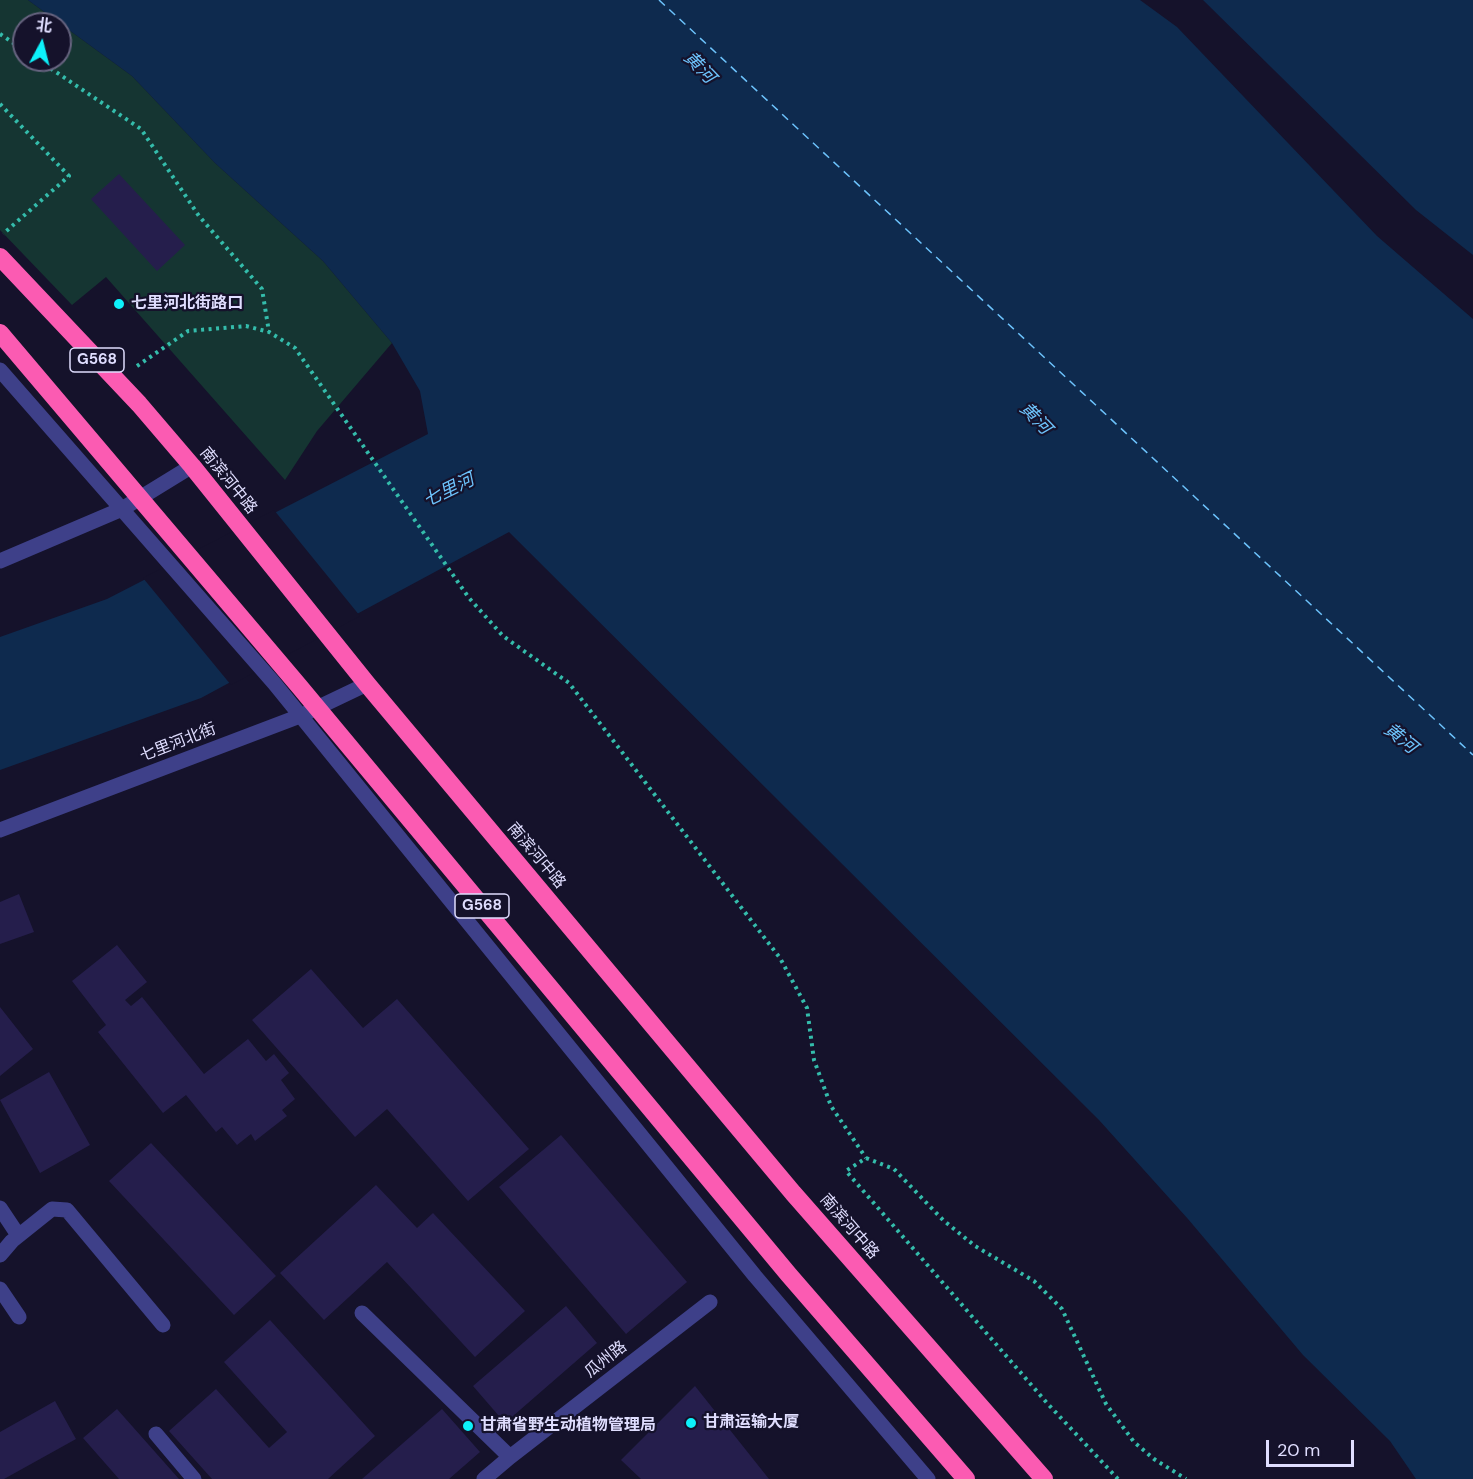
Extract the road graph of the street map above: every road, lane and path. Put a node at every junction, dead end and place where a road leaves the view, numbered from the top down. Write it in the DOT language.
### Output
graph roads {
  1 [pos="56,72"];
  2 [pos="0,104"];
  3 [pos="0,237"];
  4 [pos="0,257"];
  5 [pos="269,332"];
  6 [pos="0,333"];
  7 [pos="0,370"];
  8 [pos="116,380"];
  9 [pos="192,466"];
  10 [pos="122,509"];
  11 [pos="0,561"];
  12 [pos="367,684"];
  13 [pos="300,716"];
  14 [pos="0,830"];
  15 [pos="866,1158"];
  16 [pos="0,1208"];
  17 [pos="18,1235"];
  18 [pos="0,1255"];
  19 [pos="0,1289"];
  20 [pos="710,1302"];
  21 [pos="362,1313"];
  22 [pos="19,1317"];
  23 [pos="163,1325"];
  24 [pos="156,1434"];
  25 [pos="510,1456"];
  26 [pos="194,1479"];
  27 [pos="484,1479"];
  28 [pos="928,1479"];
  29 [pos="966,1479"];
  30 [pos="1044,1479"];
  31 [pos="1118,1479"];
  32 [pos="1186,1479"];
  1 -- 5 [label="path"];
  2 -- 3 [label="path"];
  4 -- 8 [label="highway, 南滨河中路 / G568"];
  5 -- 8 [label="path"];
  5 -- 15 [label="path"];
  6 -- 29 [label="highway, G568, bridge"];
  7 -- 10 [label="street"];
  8 -- 9 [label="highway, 南滨河中路 / G568"];
  9 -- 10 [label="street"];
  9 -- 12 [label="highway, 南滨河中路 / G568"];
  10 -- 11 [label="street"];
  10 -- 13 [label="street"];
  12 -- 13 [label="street, 七里河北街"];
  12 -- 30 [label="highway, 南滨河中路 / G568"];
  13 -- 14 [label="street, 七里河北街"];
  13 -- 28 [label="street"];
  15 -- 31 [label="path"];
  15 -- 32 [label="path"];
  16 -- 17 [label="street"];
  17 -- 18 [label="street"];
  17 -- 23 [label="street"];
  19 -- 22 [label="street"];
  20 -- 25 [label="street, 瓜州路"];
  21 -- 25 [label="street"];
  24 -- 26 [label="street"];
  25 -- 27 [label="street, 瓜州路"];
}
